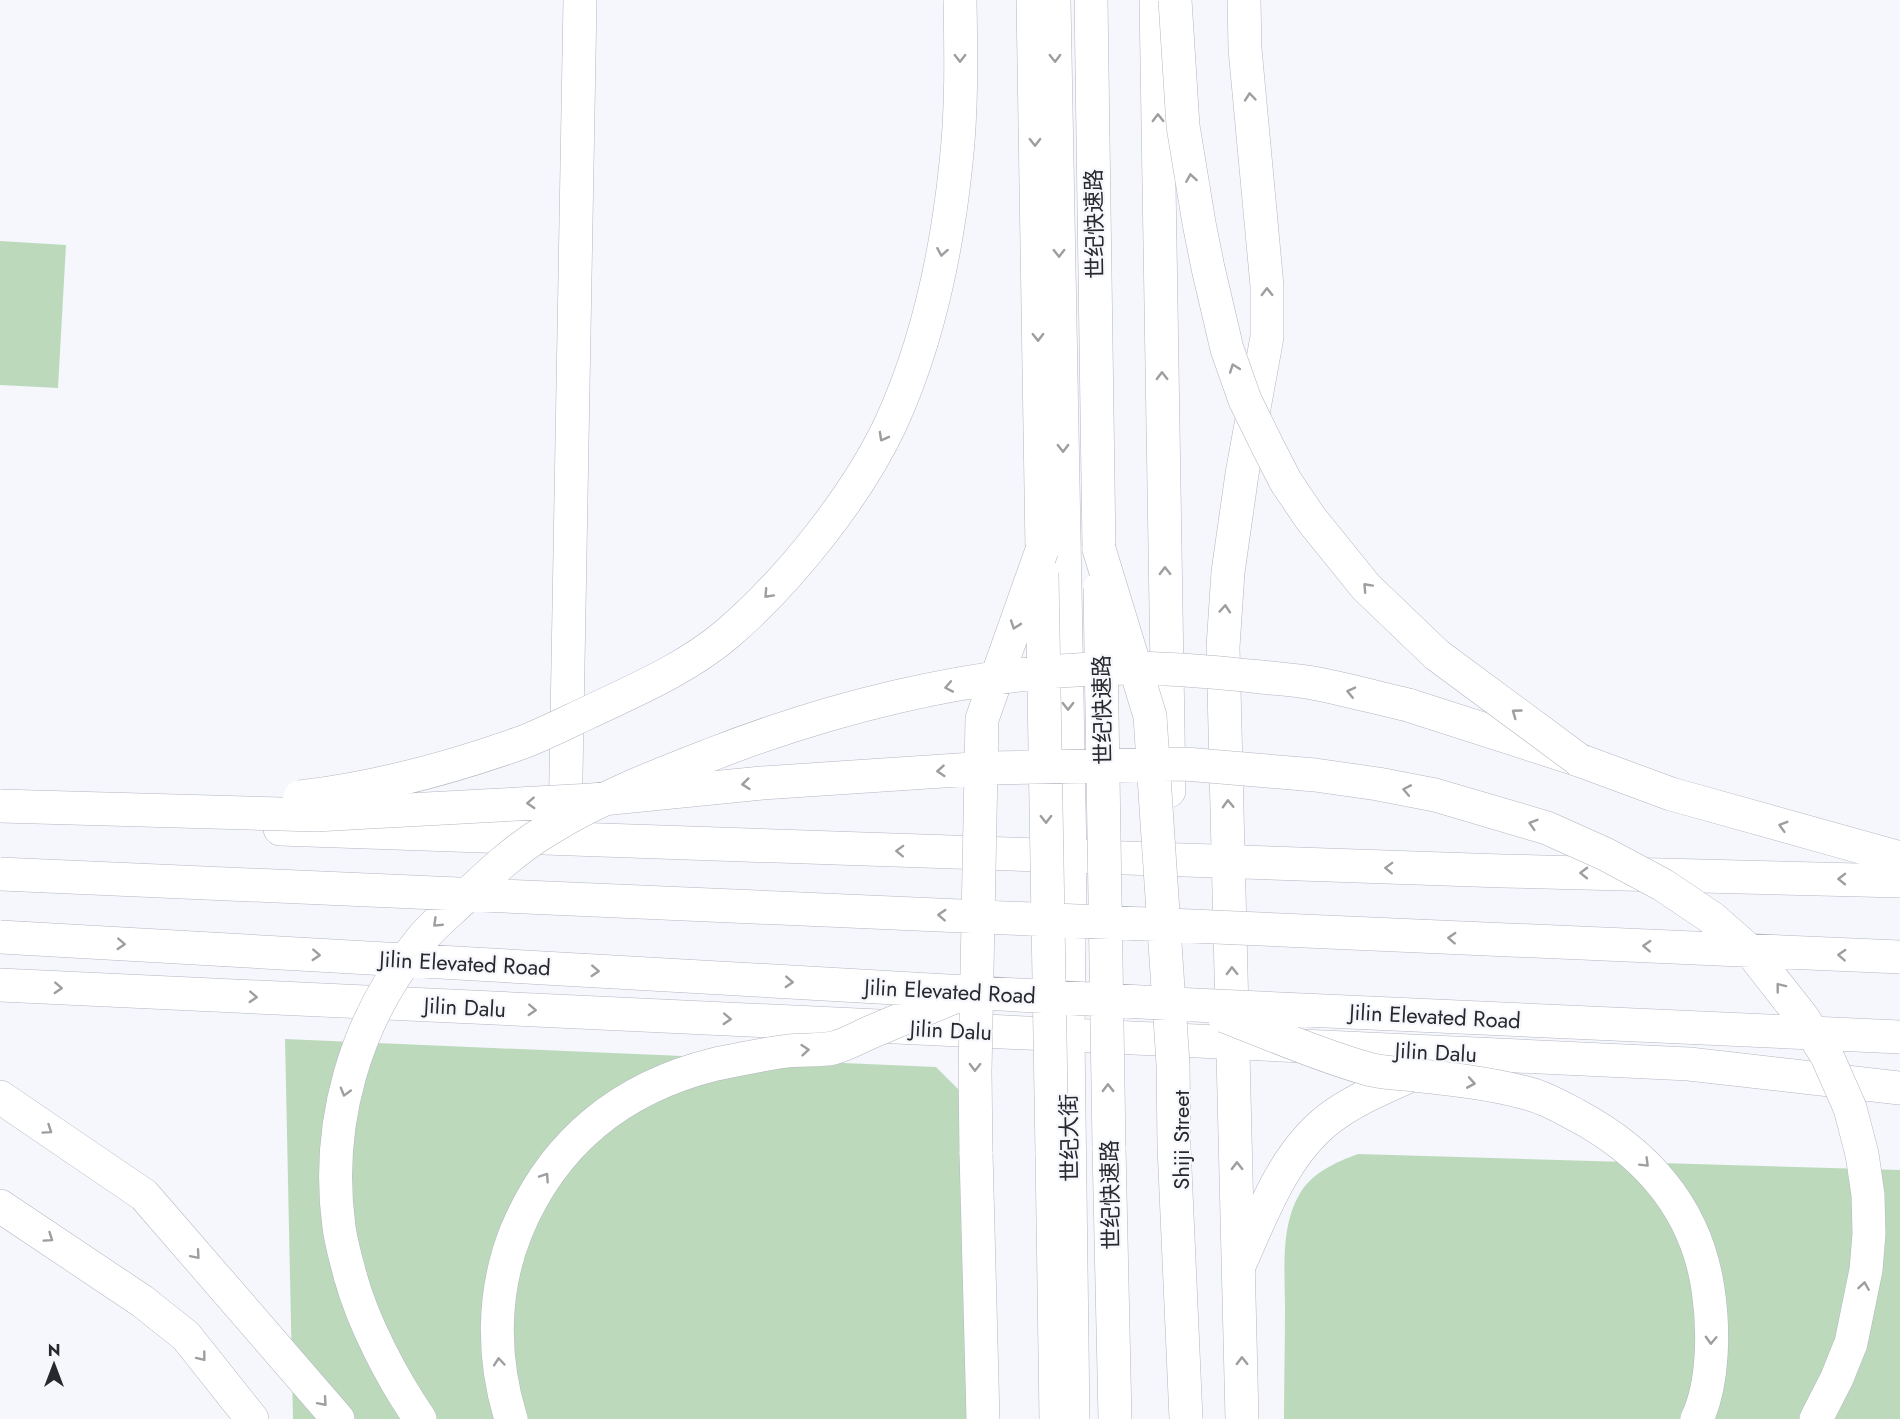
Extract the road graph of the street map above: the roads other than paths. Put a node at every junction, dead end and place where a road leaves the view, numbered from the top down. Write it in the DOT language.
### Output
graph roads {
  1 [pos="580,0"];
  2 [pos="960,0"];
  3 [pos="1033,0"];
  4 [pos="1054,0"];
  5 [pos="1092,0"];
  6 [pos="1156,0"];
  7 [pos="1175,0"];
  8 [pos="1244,0"];
  9 [pos="1100,549"];
  10 [pos="1042,550"];
  11 [pos="1580,760"];
  12 [pos="0,806"];
  13 [pos="191,810"];
  14 [pos="0,818"];
  15 [pos="564,840"];
  16 [pos="1070,857"];
  17 [pos="1900,858"];
  18 [pos="1170,861"];
  19 [pos="1229,862"];
  20 [pos="0,874"];
  21 [pos="1900,881"];
  22 [pos="0,937"];
  23 [pos="1900,957"];
  24 [pos="0,985"];
  25 [pos="967,992"];
  26 [pos="1194,1005"];
  27 [pos="1068,1035"];
  28 [pos="1900,1037"];
  29 [pos="1181,1040"];
  30 [pos="1234,1043"];
  31 [pos="1458,1053"];
  32 [pos="1900,1088"];
  33 [pos="0,1096"];
  34 [pos="0,1206"];
  35 [pos="1239,1266"];
  36 [pos="252,1419"];
  37 [pos="338,1419"];
  38 [pos="420,1419"];
  39 [pos="511,1419"];
  40 [pos="983,1419"];
  41 [pos="1056,1419"];
  42 [pos="1073,1419"];
  43 [pos="1115,1419"];
  44 [pos="1178,1419"];
  45 [pos="1186,1419"];
  46 [pos="1242,1419"];
  47 [pos="1697,1419"];
  48 [pos="1816,1419"];
  1 -- 15 [label="main road"];
  2 -- 13 [label="main road, one-way, bridge"];
  3 -- 10 [label="main road, one-way"];
  4 -- 16 [label="main road, 世纪大街, one-way"];
  5 -- 9 [label="main road, 世纪快速路"];
  18 -- 6 [label="main road, Shiji Street, one-way"];
  11 -- 7 [label="main road, one-way, bridge"];
  19 -- 8 [label="main road, one-way"];
  43 -- 9 [label="main road, 世纪快速路, one-way, bridge"];
  9 -- 45 [label="main road, bridge"];
  10 -- 40 [label="main road, one-way, bridge"];
  10 -- 41 [label="main road, one-way, bridge"];
  17 -- 11 [label="main road, one-way"];
  11 -- 38 [label="main road, one-way, bridge"];
  12 -- 13 [label="main road, bridge"];
  48 -- 13 [label="main road, one-way, bridge"];
  14 -- 15 [label="main road"];
  16 -- 15 [label="main road, one-way"];
  16 -- 18 [label="main road"];
  16 -- 27 [label="main road, 世纪大街"];
  18 -- 19 [label="main road"];
  18 -- 29 [label="main road, Shiji Street"];
  21 -- 19 [label="main road, one-way"];
  30 -- 19 [label="main road, one-way"];
  23 -- 20 [label="main road, one-way, bridge"];
  22 -- 25 [label="main road, Jilin Elevated Road, one-way, bridge"];
  24 -- 27 [label="main road, Jilin Dalu, one-way"];
  25 -- 26 [label="main road, Jilin Elevated Road, bridge"];
  39 -- 25 [label="main road, one-way, bridge"];
  26 -- 28 [label="main road, Jilin Elevated Road, bridge"];
  26 -- 47 [label="main road, one-way, bridge"];
  27 -- 29 [label="main road, Jilin Dalu"];
  27 -- 42 [label="main road, 世纪大街"];
  29 -- 30 [label="main road, Jilin Dalu"];
  29 -- 44 [label="main road, Shiji Street"];
  30 -- 31 [label="main road, Jilin Dalu"];
  35 -- 30 [label="main road, one-way"];
  31 -- 32 [label="main road, Jilin Dalu"];
  31 -- 35 [label="main road"];
  33 -- 37 [label="main road, one-way"];
  34 -- 36 [label="main road, one-way"];
  46 -- 35 [label="main road, one-way"];
}
